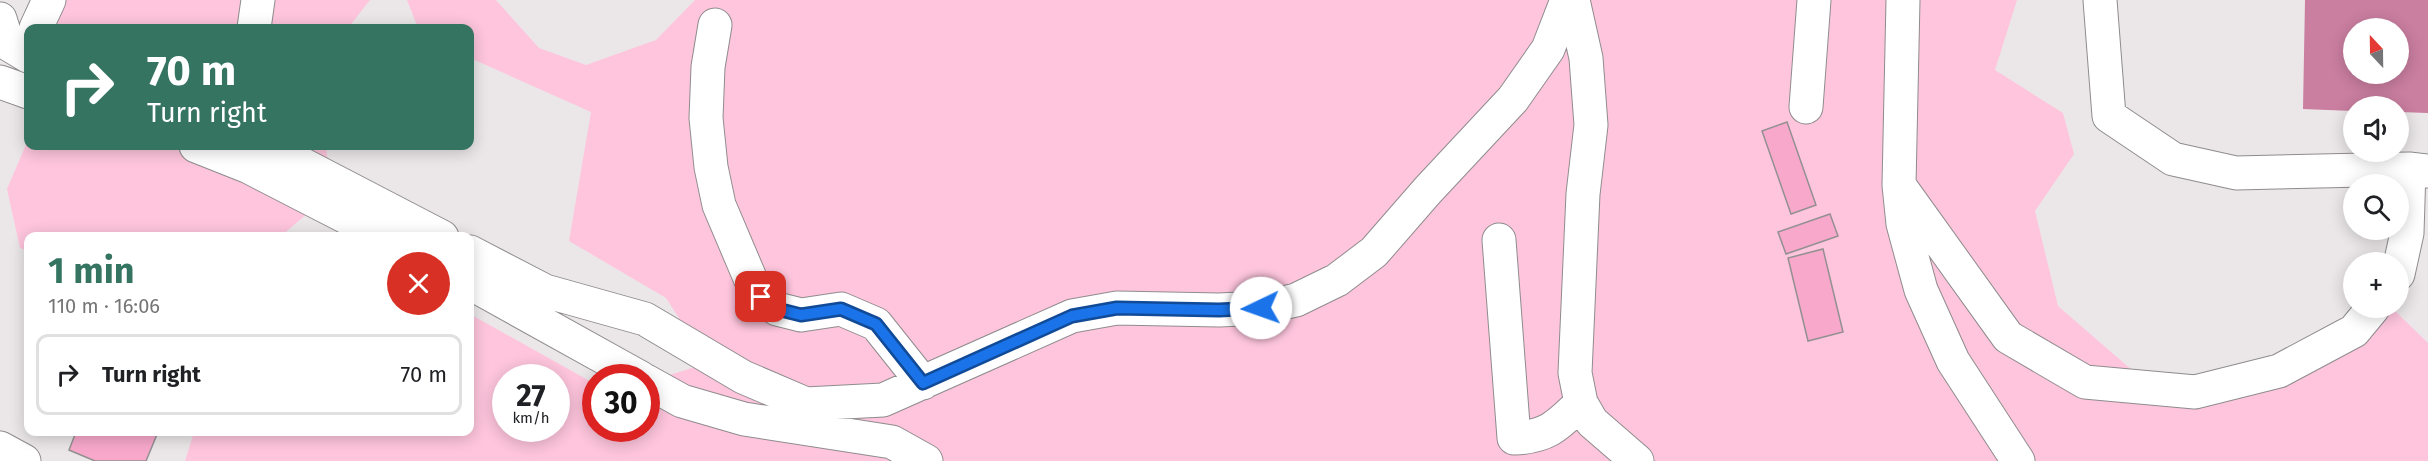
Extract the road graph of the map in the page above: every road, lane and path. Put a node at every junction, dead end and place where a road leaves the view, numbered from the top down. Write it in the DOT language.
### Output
graph roads {
  1 [pos="50,0"];
  2 [pos="258,0"];
  3 [pos="1568,0"];
  4 [pos="1573,0"];
  5 [pos="1814,0"];
  6 [pos="1903,0"];
  7 [pos="2100,0"];
  8 [pos="0,19"];
  9 [pos="38,24"];
  10 [pos="255,24"];
  11 [pos="715,25"];
  12 [pos="24,54"];
  13 [pos="0,82"];
  14 [pos="24,91"];
  15 [pos="1806,107"];
  16 [pos="206,150"];
  17 [pos="275,150"];
  18 [pos="2418,170"];
  19 [pos="1899,185"];
  20 [pos="375,232"];
  21 [pos="432,232"];
  22 [pos="1499,240"];
  23 [pos="2403,252"];
  24 [pos="474,254"];
  25 [pos="474,285"];
  26 [pos="2365,318"];
  27 [pos="616,364"];
  28 [pos="923,383"];
  29 [pos="660,389"];
  30 [pos="1581,403"];
  31 [pos="0,448"];
  32 [pos="1515,450"];
  33 [pos="24,461"];
  34 [pos="926,461"];
  35 [pos="1637,461"];
  36 [pos="2018,461"];
  1 -- 9 [label="street"];
  2 -- 10 [label="street"];
  3 -- 28 [label="street"];
  4 -- 30 [label="street"];
  5 -- 15 [label="street"];
  6 -- 19 [label="street"];
  7 -- 18 [label="street"];
  8 -- 12 [label="street"];
  11 -- 28 [label="street"];
  13 -- 14 [label="street"];
  16 -- 20 [label="street"];
  17 -- 21 [label="street"];
  18 -- 23 [label="street"];
  19 -- 26 [label="street"];
  19 -- 36 [label="street"];
  22 -- 32 [label="street"];
  24 -- 28 [label="street"];
  25 -- 27 [label="street"];
  29 -- 34 [label="street"];
  30 -- 32 [label="street"];
  30 -- 35 [label="street"];
  31 -- 33 [label="street"];
}
